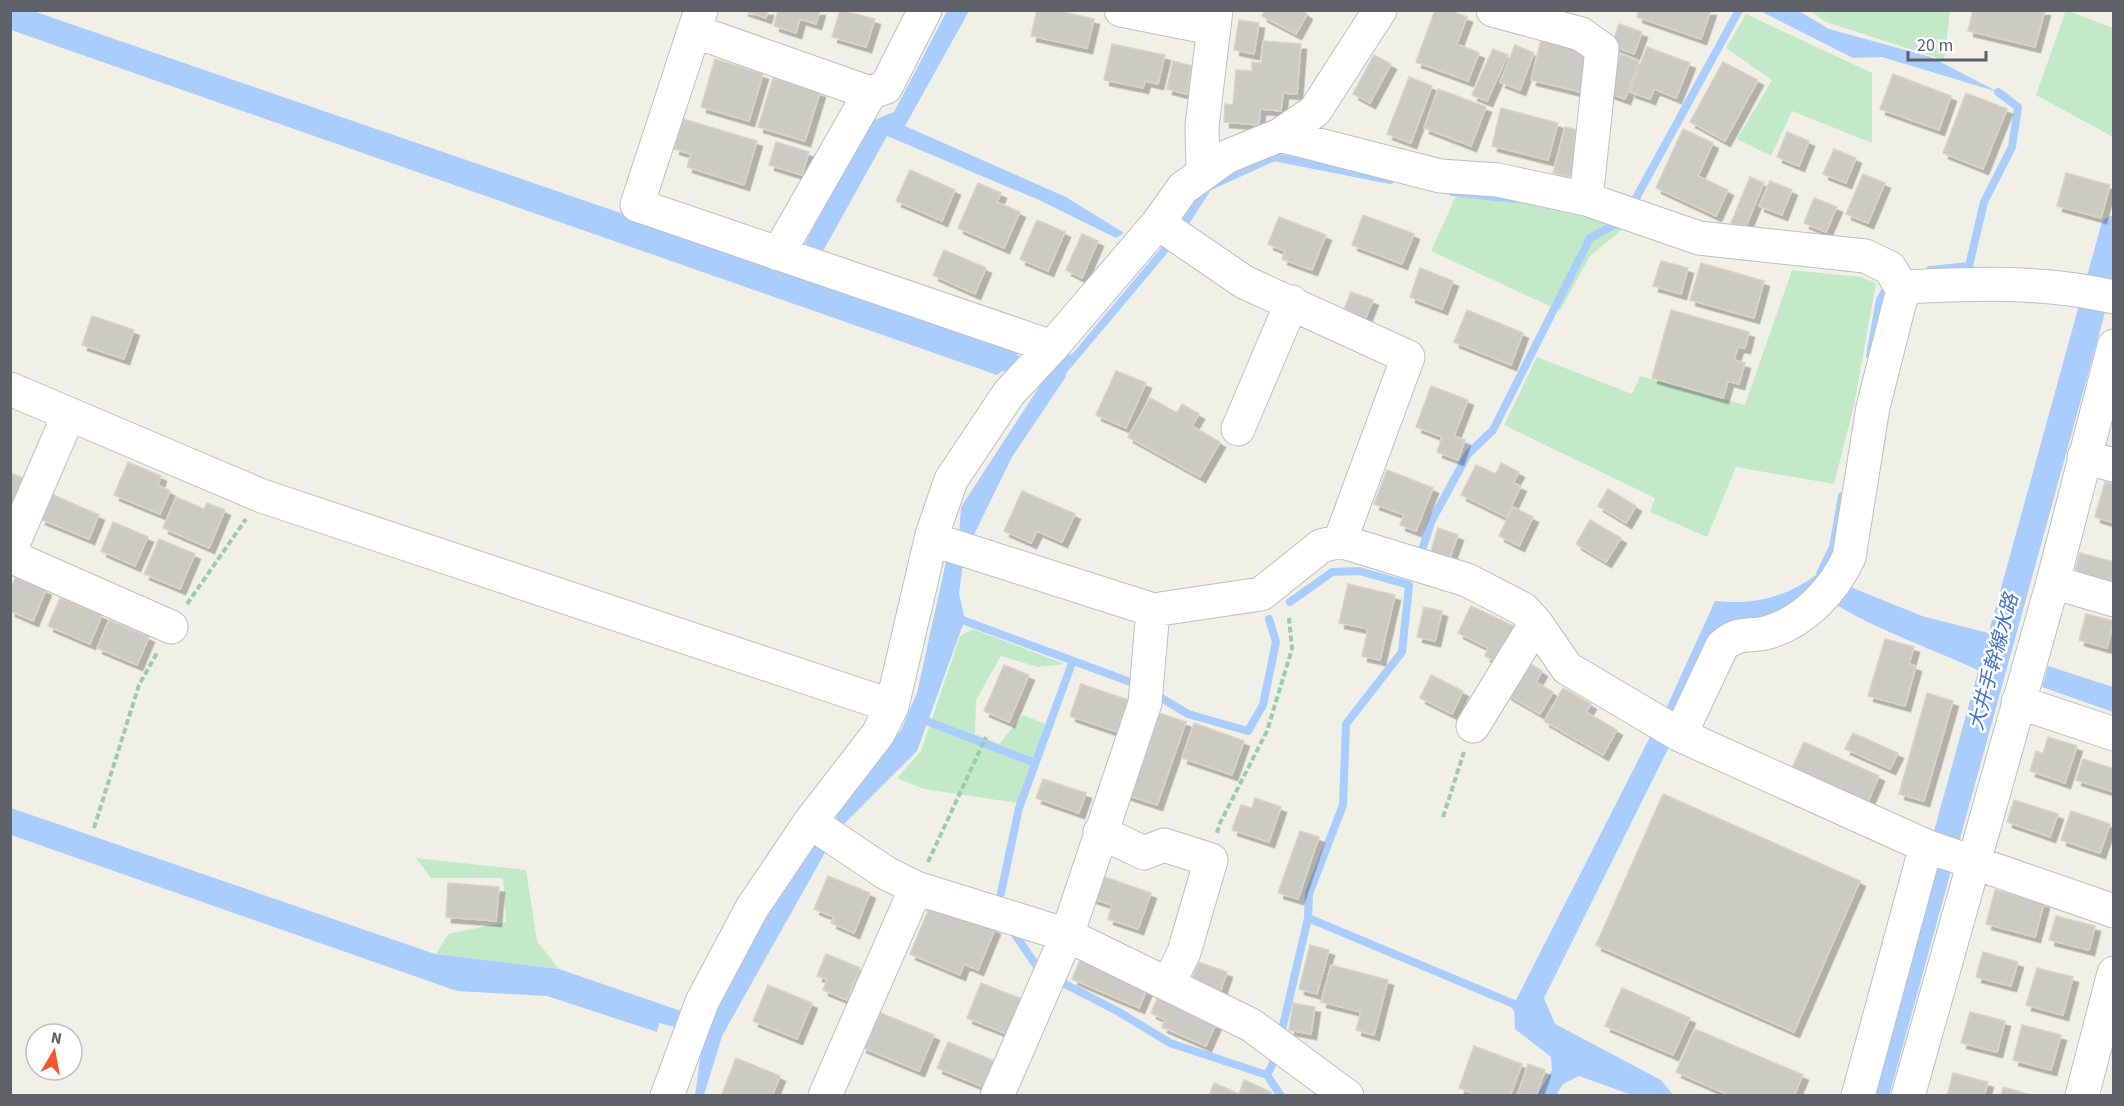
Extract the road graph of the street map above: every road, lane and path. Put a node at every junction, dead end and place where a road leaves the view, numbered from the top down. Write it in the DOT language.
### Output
graph roads {
  1 [pos="925,10"];
  2 [pos="1121,10"];
  3 [pos="1380,10"];
  4 [pos="1493,10"];
  5 [pos="1214,19"];
  6 [pos="698,21"];
  7 [pos="870,93"];
  8 [pos="1280,135"];
  9 [pos="1203,172"];
  10 [pos="1586,199"];
  11 [pos="1158,223"];
  12 [pos="778,254"];
  13 [pos="1906,287"];
  14 [pos="2100,294"];
  15 [pos="1292,302"];
  16 [pos="2114,346"];
  17 [pos="1052,347"];
  18 [pos="2109,383"];
  19 [pos="10,389"];
  20 [pos="69,414"];
  21 [pos="1238,429"];
  22 [pos="2099,461"];
  23 [pos="1340,541"];
  24 [pos="950,545"];
  25 [pos="10,551"];
  26 [pos="10,556"];
  27 [pos="2053,582"];
  28 [pos="2114,600"];
  29 [pos="1153,610"];
  30 [pos="1289,618"];
  31 [pos="1536,623"];
  32 [pos="171,627"];
  33 [pos="2018,702"];
  34 [pos="892,706"];
  35 [pos="1473,726"];
  36 [pos="2114,734"];
  37 [pos="1680,735"];
  38 [pos="986,737"];
  39 [pos="1443,817"];
  40 [pos="810,822"];
  41 [pos="1100,832"];
  42 [pos="1951,854"];
  43 [pos="1211,860"];
  44 [pos="916,888"];
  45 [pos="2114,911"];
  46 [pos="1067,935"];
  47 [pos="2114,973"];
  48 [pos="1169,983"];
  49 [pos="667,1095"];
  50 [pos="825,1095"];
  51 [pos="997,1095"];
  52 [pos="1347,1095"];
  53 [pos="1858,1095"];
  54 [pos="1908,1095"];
  55 [pos="2082,1095"];
  1 -- 7 [label="street"];
  2 -- 5 [label="street"];
  3 -- 8 [label="street"];
  4 -- 10 [label="street"];
  5 -- 9 [label="street"];
  6 -- 7 [label="street"];
  6 -- 12 [label="street"];
  7 -- 12 [label="street"];
  8 -- 9 [label="street"];
  8 -- 10 [label="street"];
  9 -- 11 [label="street"];
  10 -- 13 [label="street"];
  11 -- 15 [label="street"];
  11 -- 17 [label="street"];
  12 -- 17 [label="street"];
  13 -- 14 [label="street"];
  13 -- 37 [label="street"];
  15 -- 21 [label="street"];
  15 -- 23 [label="street"];
  16 -- 18 [label="street"];
  17 -- 24 [label="street"];
  18 -- 22 [label="street"];
  19 -- 20 [label="street"];
  20 -- 25 [label="street"];
  20 -- 34 [label="street"];
  22 -- 27 [label="street"];
  23 -- 29 [label="street"];
  23 -- 31 [label="street"];
  24 -- 29 [label="street"];
  24 -- 34 [label="street"];
  26 -- 32 [label="street"];
  27 -- 28 [label="street"];
  27 -- 33 [label="street"];
  29 -- 41 [label="street"];
  30 -- 43 [label="path"];
  31 -- 35 [label="street"];
  31 -- 37 [label="street"];
  33 -- 36 [label="street"];
  33 -- 42 [label="street"];
  34 -- 40 [label="street"];
  35 -- 39 [label="path"];
  37 -- 42 [label="street"];
  38 -- 44 [label="path"];
  40 -- 44 [label="street"];
  40 -- 49 [label="street"];
  41 -- 43 [label="street"];
  41 -- 46 [label="street"];
  42 -- 45 [label="street"];
  42 -- 53 [label="street"];
  42 -- 54 [label="street"];
  43 -- 48 [label="street"];
  44 -- 46 [label="street"];
  44 -- 50 [label="street"];
  46 -- 48 [label="street"];
  46 -- 51 [label="street"];
  47 -- 55 [label="street"];
  48 -- 52 [label="street"];
}
